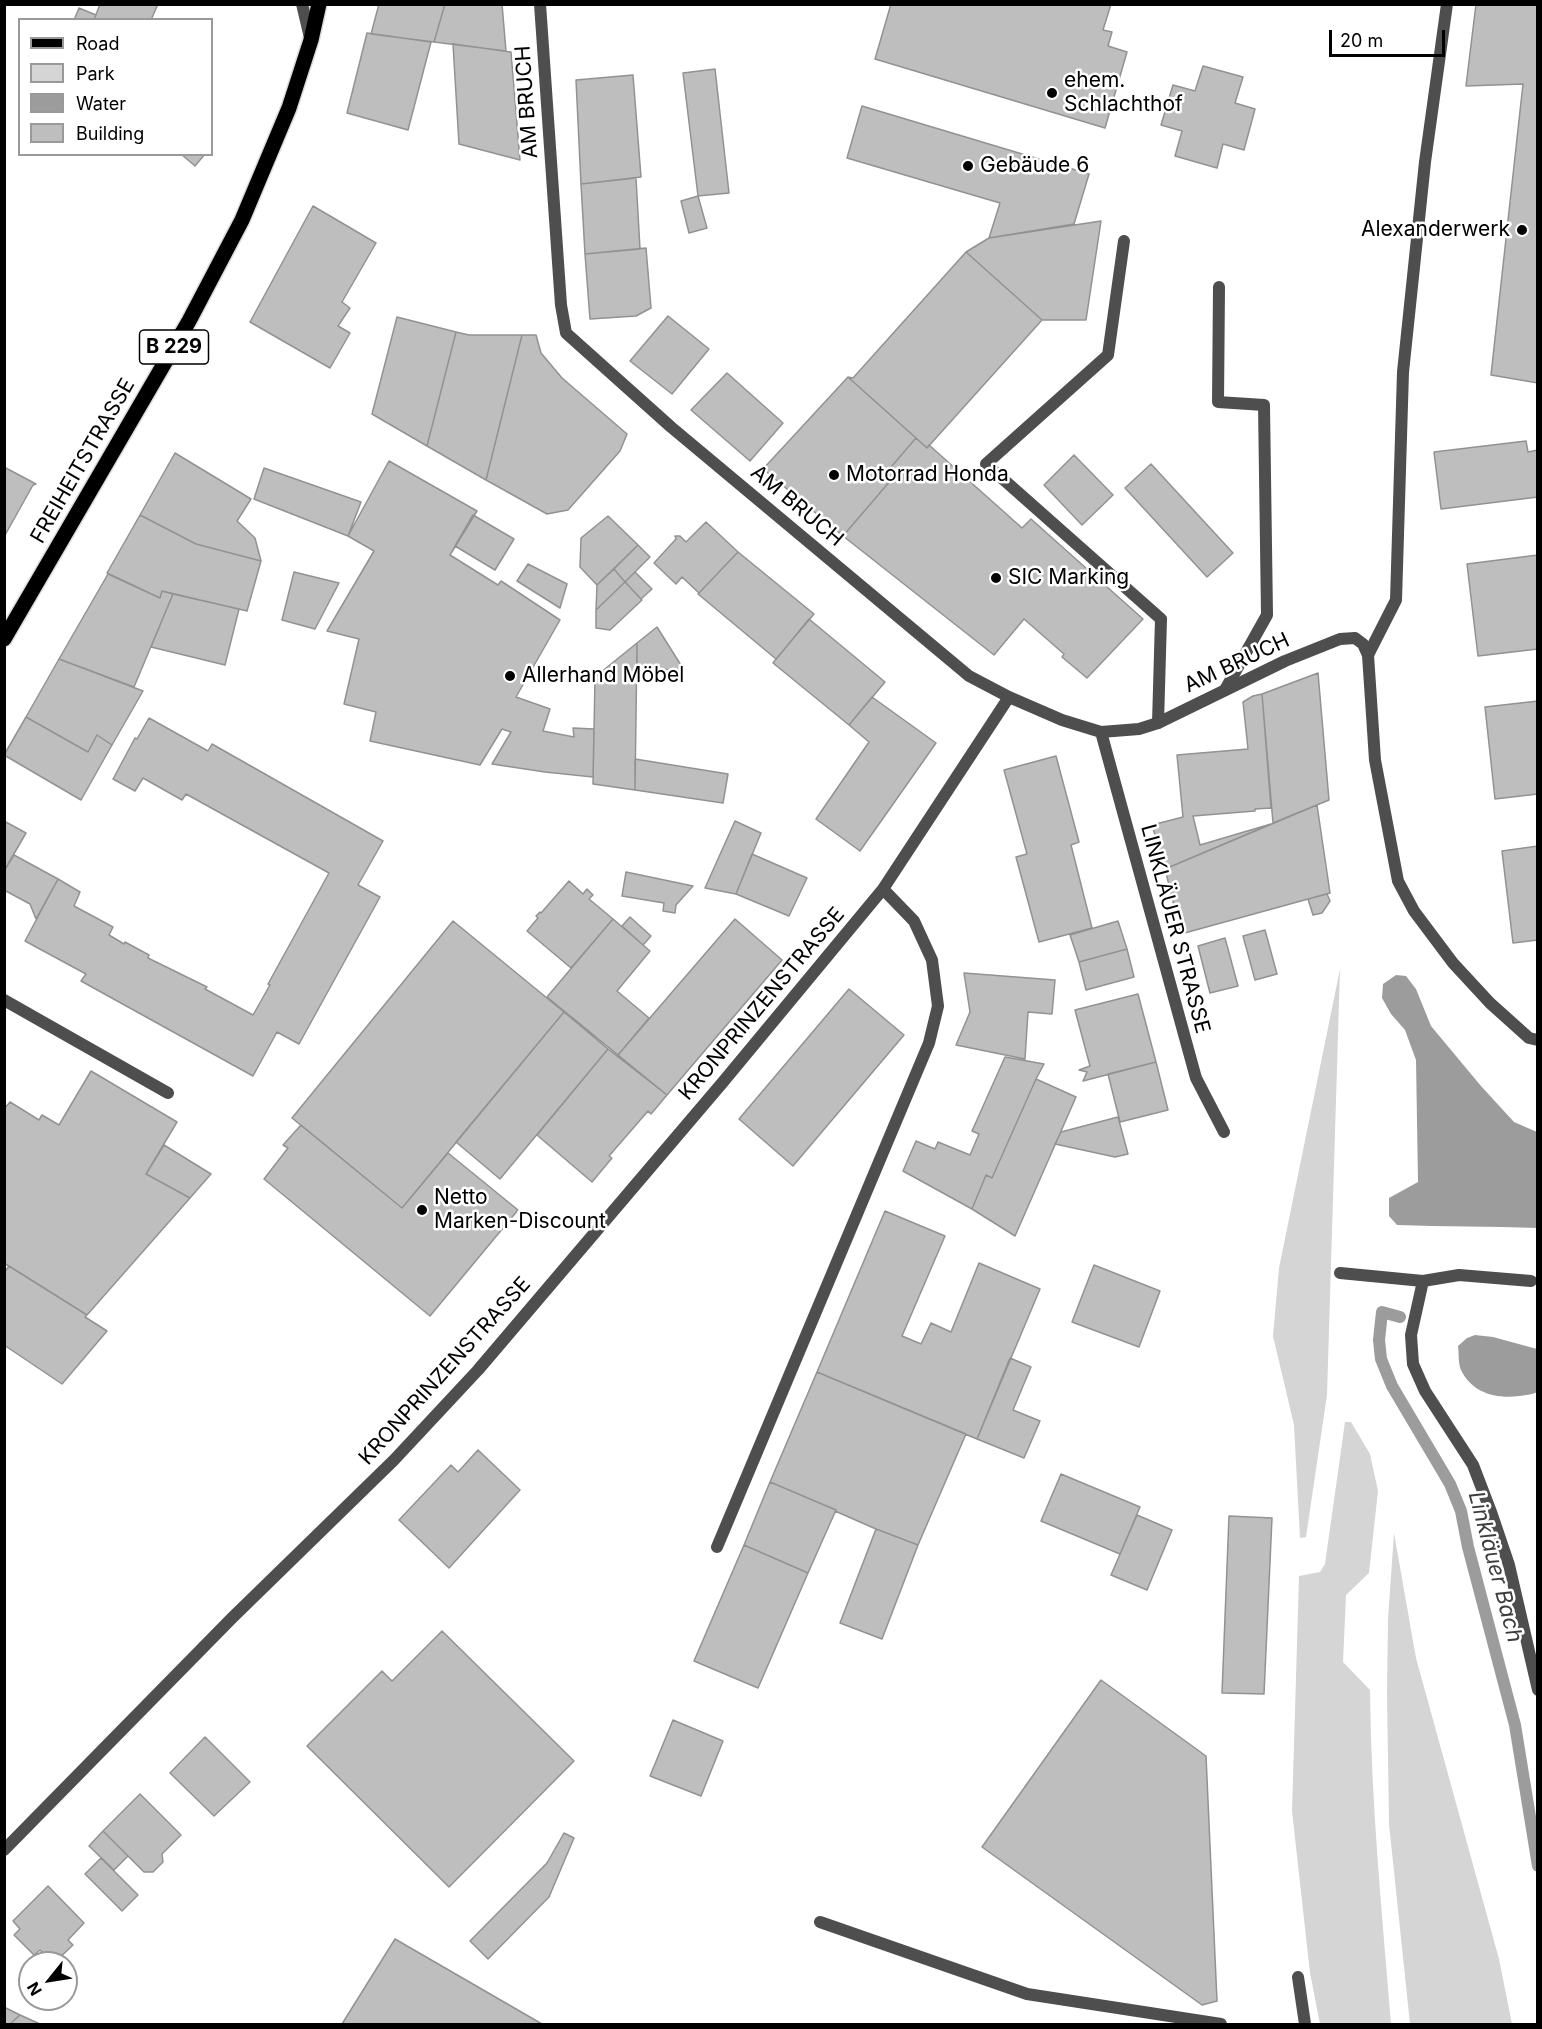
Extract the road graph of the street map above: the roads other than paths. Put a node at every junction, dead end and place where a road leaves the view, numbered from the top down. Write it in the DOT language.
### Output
graph roads {
  1 [pos="302,4"];
  2 [pos="320,4"];
  3 [pos="540,4"];
  4 [pos="1447,4"];
  5 [pos="311,40"];
  6 [pos="1124,241"];
  7 [pos="1219,287"];
  8 [pos="4,639"];
  9 [pos="1368,655"];
  10 [pos="1225,690"];
  11 [pos="1009,698"];
  12 [pos="1158,723"];
  13 [pos="1101,732"];
  14 [pos="883,889"];
  15 [pos="4,1000"];
  16 [pos="1538,1040"];
  17 [pos="168,1093"];
  18 [pos="1224,1132"];
  19 [pos="1340,1273"];
  20 [pos="1423,1281"];
  21 [pos="1531,1281"];
  22 [pos="717,1547"];
  23 [pos="1538,1690"];
  24 [pos="4,1850"];
  25 [pos="820,1922"];
  26 [pos="1298,1977"];
  27 [pos="1221,2025"];
  28 [pos="1305,2025"];
  1 -- 5 [label="street"];
  2 -- 5 [label="main road, FREIHEITSTRASSE / B 229"];
  3 -- 11 [label="street, AM BRUCH"];
  4 -- 9 [label="street"];
  5 -- 8 [label="main road, FREIHEITSTRASSE / B 229"];
  6 -- 12 [label="street"];
  7 -- 10 [label="street"];
  9 -- 10 [label="street, AM BRUCH"];
  9 -- 16 [label="street"];
  10 -- 12 [label="street, AM BRUCH"];
  11 -- 13 [label="street, AM BRUCH"];
  11 -- 14 [label="street, KRONPRINZENSTRASSE"];
  12 -- 13 [label="street, AM BRUCH"];
  13 -- 18 [label="street, LINKLÄUER STRASSE"];
  14 -- 22 [label="street"];
  14 -- 24 [label="street, KRONPRINZENSTRASSE"];
  15 -- 17 [label="street"];
  19 -- 20 [label="street"];
  20 -- 21 [label="street"];
  20 -- 23 [label="street"];
  25 -- 27 [label="street"];
  26 -- 28 [label="street"];
}
